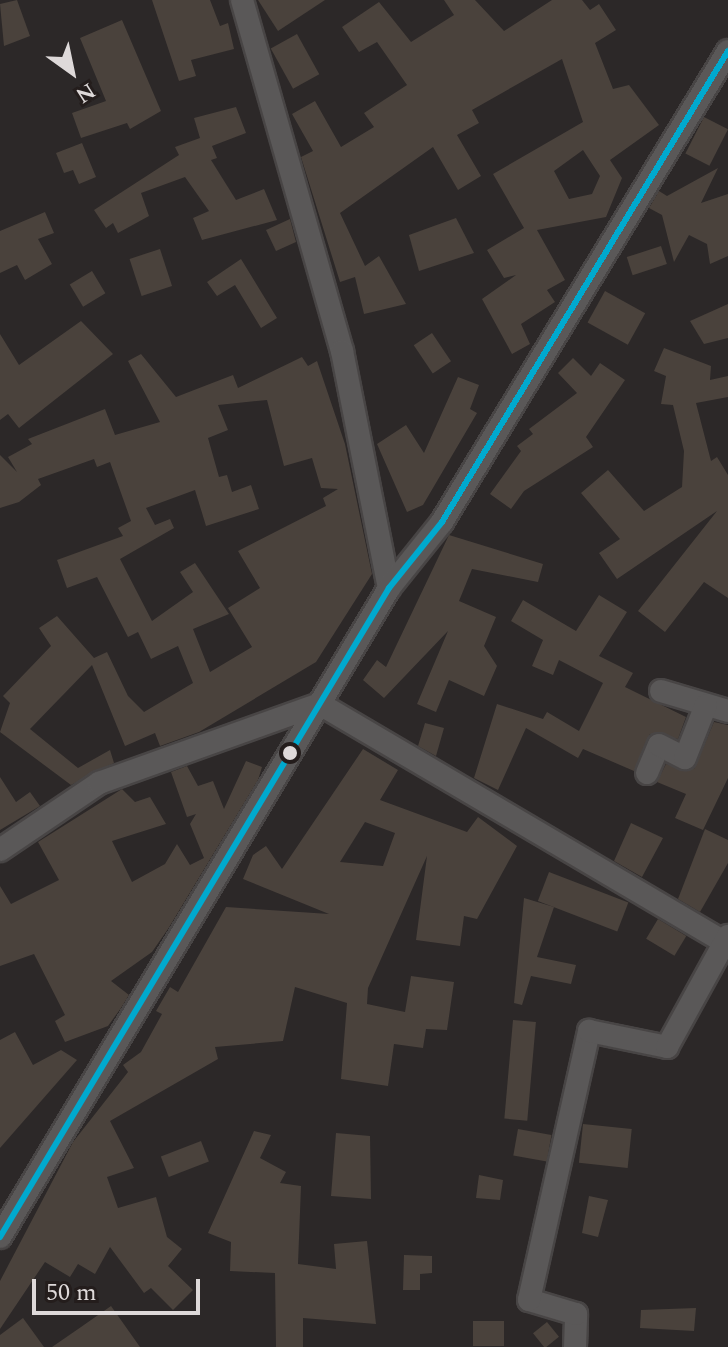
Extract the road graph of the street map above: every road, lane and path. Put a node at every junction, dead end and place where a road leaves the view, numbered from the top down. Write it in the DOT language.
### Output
graph roads {
  1 [pos="242,0"];
  2 [pos="728,51"];
  3 [pos="389,588"];
  4 [pos="661,691"];
  5 [pos="320,704"];
  6 [pos="706,705"];
  7 [pos="728,711"];
  8 [pos="647,773"];
  9 [pos="0,850"];
  10 [pos="726,939"];
  11 [pos="0,1237"];
  12 [pos="575,1347"];
  1 -- 3 [label="street"];
  2 -- 3 [label="street"];
  3 -- 5 [label="street"];
  4 -- 6 [label="street"];
  5 -- 9 [label="street"];
  5 -- 10 [label="street"];
  5 -- 11 [label="street"];
  6 -- 7 [label="street"];
  6 -- 8 [label="street"];
  10 -- 12 [label="street"];
}
